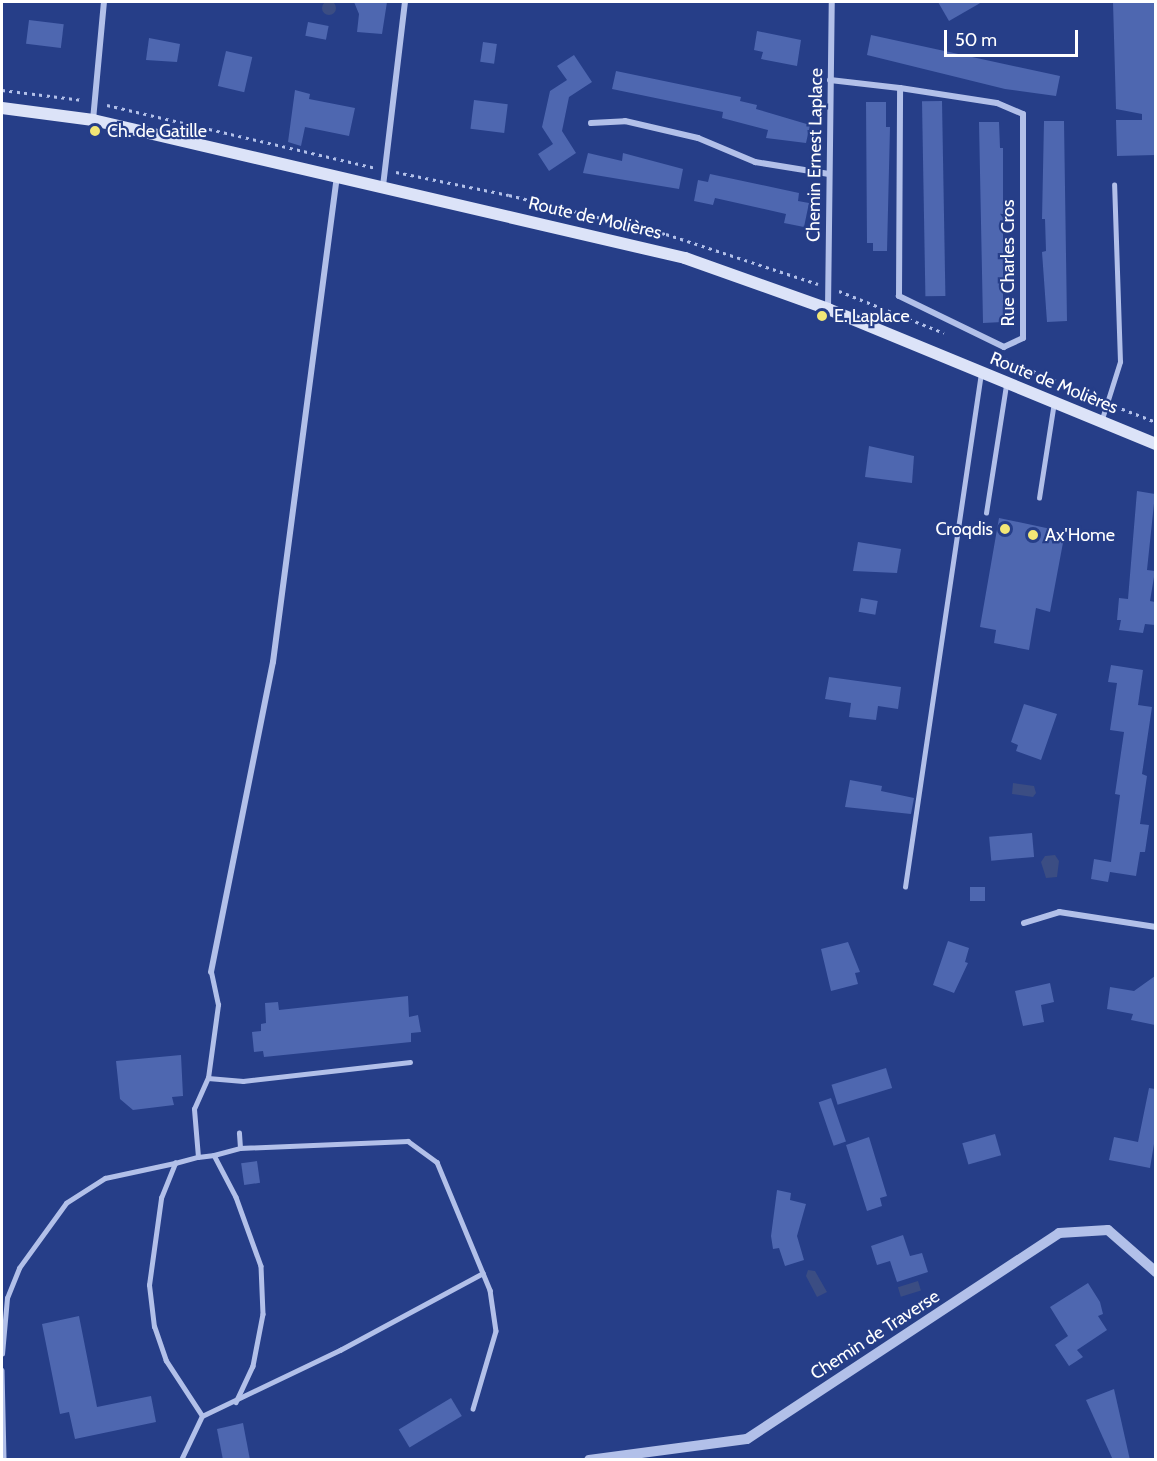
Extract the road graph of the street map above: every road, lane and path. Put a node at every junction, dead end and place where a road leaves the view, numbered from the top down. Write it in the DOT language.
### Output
graph roads {
  1 [pos="104,2"];
  2 [pos="405,2"];
  3 [pos="832,2"];
  4 [pos="830,80"];
  5 [pos="900,88"];
  6 [pos="2,108"];
  7 [pos="93,120"];
  8 [pos="591,123"];
  9 [pos="829,174"];
  10 [pos="337,176"];
  11 [pos="1114,185"];
  12 [pos="383,186"];
  13 [pos="828,309"];
  14 [pos="981,372"];
  15 [pos="1007,383"];
  16 [pos="1054,402"];
  17 [pos="1101,422"];
  18 [pos="1155,444"];
  19 [pos="1039,498"];
  20 [pos="986,513"];
  21 [pos="905,887"];
  22 [pos="1024,923"];
  23 [pos="1155,927"];
  24 [pos="211,972"];
  25 [pos="410,1062"];
  26 [pos="208,1077"];
  27 [pos="239,1133"];
  28 [pos="240,1148"];
  29 [pos="214,1155"];
  30 [pos="198,1157"];
  31 [pos="175,1163"];
  32 [pos="1155,1272"];
  33 [pos="483,1273"];
  34 [pos="2,1354"];
  35 [pos="2,1370"];
  36 [pos="236,1402"];
  37 [pos="473,1409"];
  38 [pos="202,1416"];
  39 [pos="4,1460"];
  40 [pos="181,1460"];
  41 [pos="589,1460"];
  1 -- 7 [label="street"];
  2 -- 12 [label="street"];
  3 -- 4 [label="street, Chemin Ernest Laplace"];
  4 -- 5 [label="street, Rue Charles Cros"];
  4 -- 9 [label="street, Chemin Ernest Laplace"];
  5 -- 5 [label="street, Rue Charles Cros"];
  6 -- 7 [label="main road, Route de Molières"];
  7 -- 10 [label="main road, Route de Molières"];
  8 -- 9 [label="street"];
  9 -- 13 [label="street, Chemin Ernest Laplace"];
  10 -- 12 [label="main road, Route de Molières"];
  10 -- 24 [label="street"];
  11 -- 17 [label="lane"];
  12 -- 13 [label="main road, Route de Molières"];
  13 -- 14 [label="main road, Route de Molières"];
  14 -- 15 [label="main road, Route de Molières"];
  14 -- 21 [label="lane"];
  15 -- 16 [label="main road, Route de Molières"];
  15 -- 20 [label="lane"];
  16 -- 17 [label="main road, Route de Molières"];
  16 -- 19 [label="lane"];
  17 -- 18 [label="main road, Route de Molières"];
  22 -- 23 [label="street"];
  24 -- 26 [label="lane"];
  25 -- 26 [label="lane"];
  26 -- 30 [label="lane"];
  27 -- 28 [label="lane"];
  28 -- 29 [label="lane"];
  28 -- 33 [label="lane"];
  29 -- 30 [label="lane"];
  29 -- 36 [label="lane"];
  30 -- 31 [label="lane"];
  31 -- 34 [label="lane"];
  31 -- 38 [label="lane"];
  32 -- 41 [label="street, Chemin de Traverse"];
  33 -- 36 [label="lane"];
  33 -- 37 [label="lane"];
  35 -- 39 [label="lane"];
  36 -- 38 [label="lane"];
  38 -- 40 [label="lane"];
}
